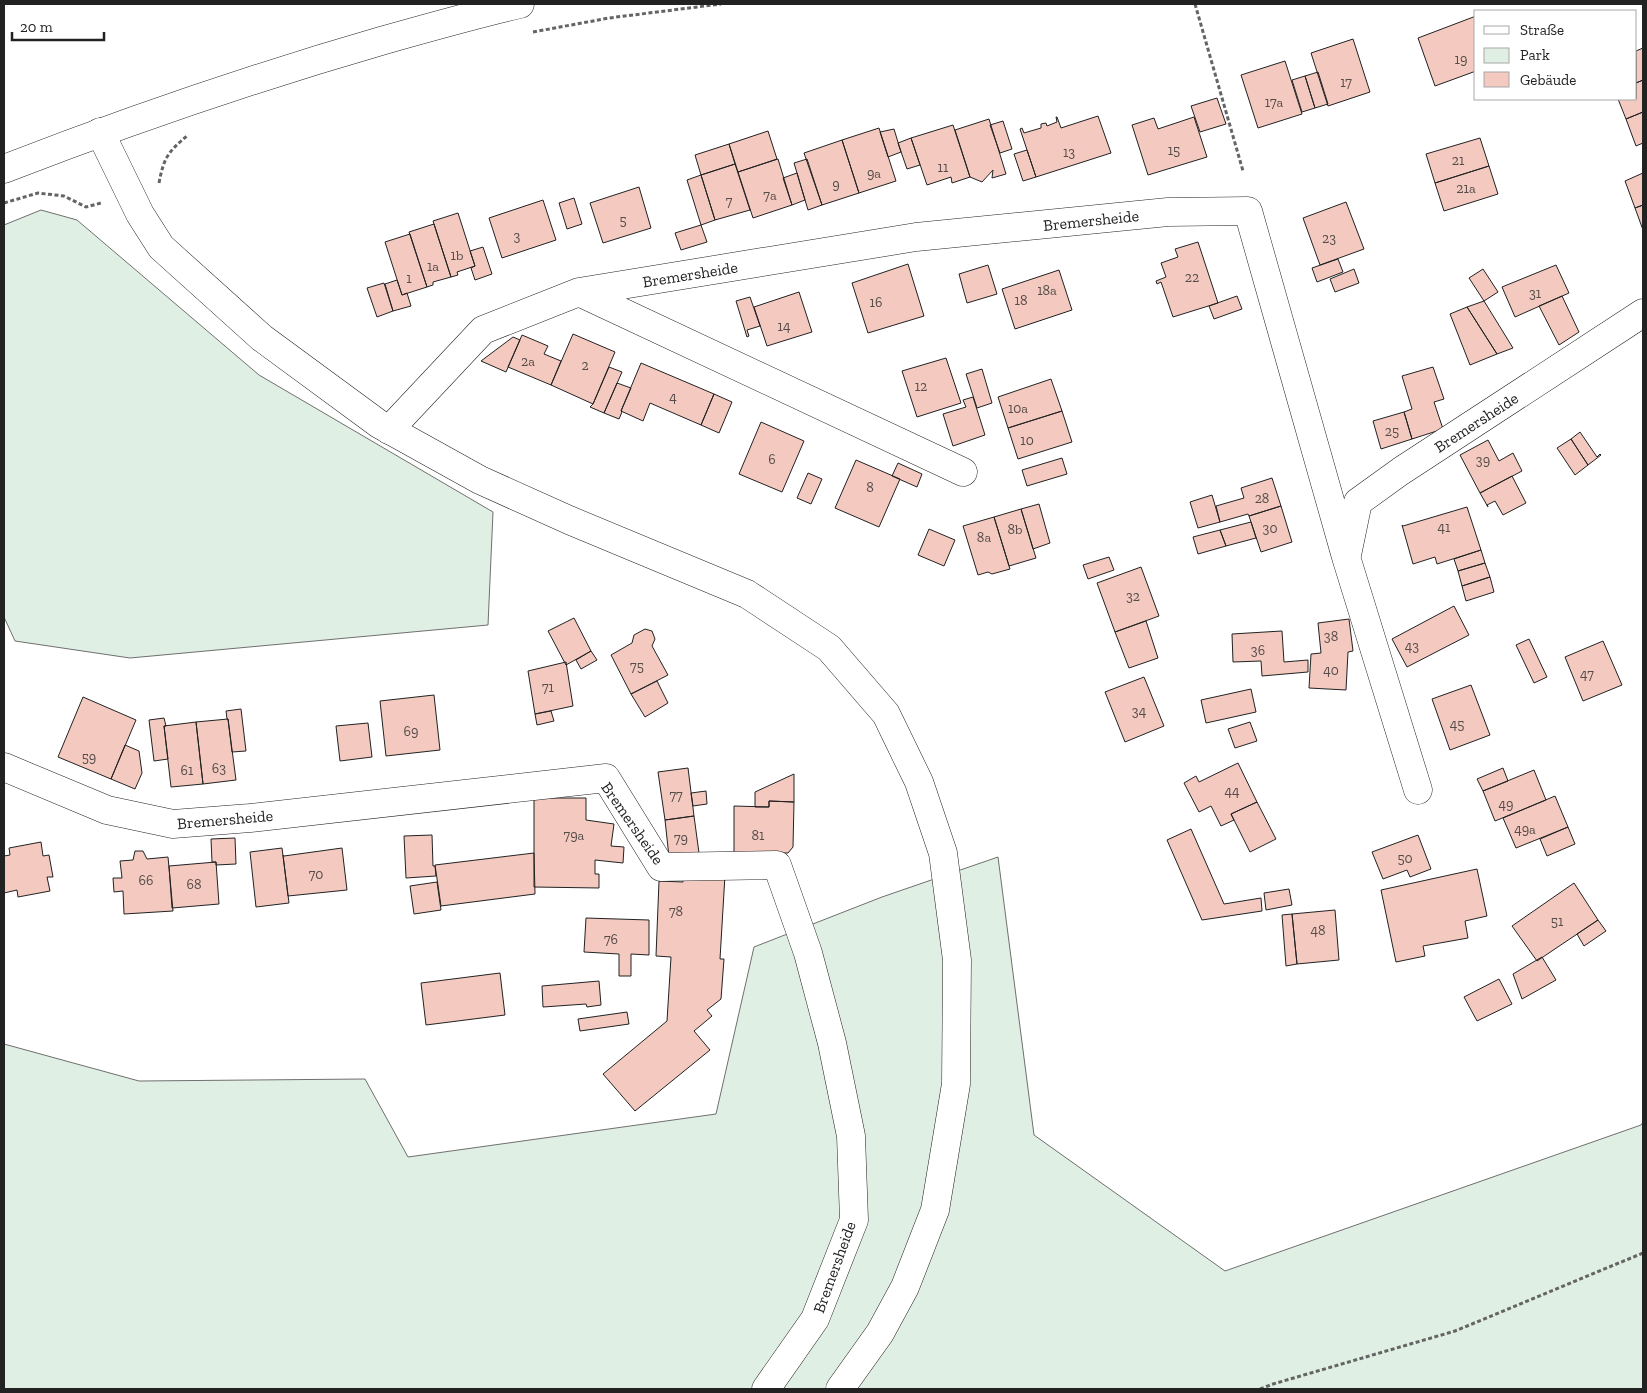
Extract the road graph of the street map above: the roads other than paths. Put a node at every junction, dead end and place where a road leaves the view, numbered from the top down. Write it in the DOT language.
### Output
graph roads {
  1 [pos="520,4"];
  2 [pos="100,132"];
  3 [pos="4,169"];
  4 [pos="579,292"];
  5 [pos="1643,313"];
  6 [pos="389,430"];
  7 [pos="963,472"];
  8 [pos="1346,557"];
  9 [pos="4,767"];
  10 [pos="1418,790"];
  11 [pos="766,1389"];
  12 [pos="840,1389"];
  1 -- 2 [label="street"];
  2 -- 3 [label="street"];
  2 -- 6 [label="street"];
  4 -- 6 [label="street, Bremersheide"];
  4 -- 7 [label="street"];
  4 -- 8 [label="street, Bremersheide"];
  5 -- 8 [label="street, Bremersheide"];
  6 -- 12 [label="street"];
  8 -- 10 [label="street, Bremersheide"];
  9 -- 11 [label="street, Bremersheide"];
}
